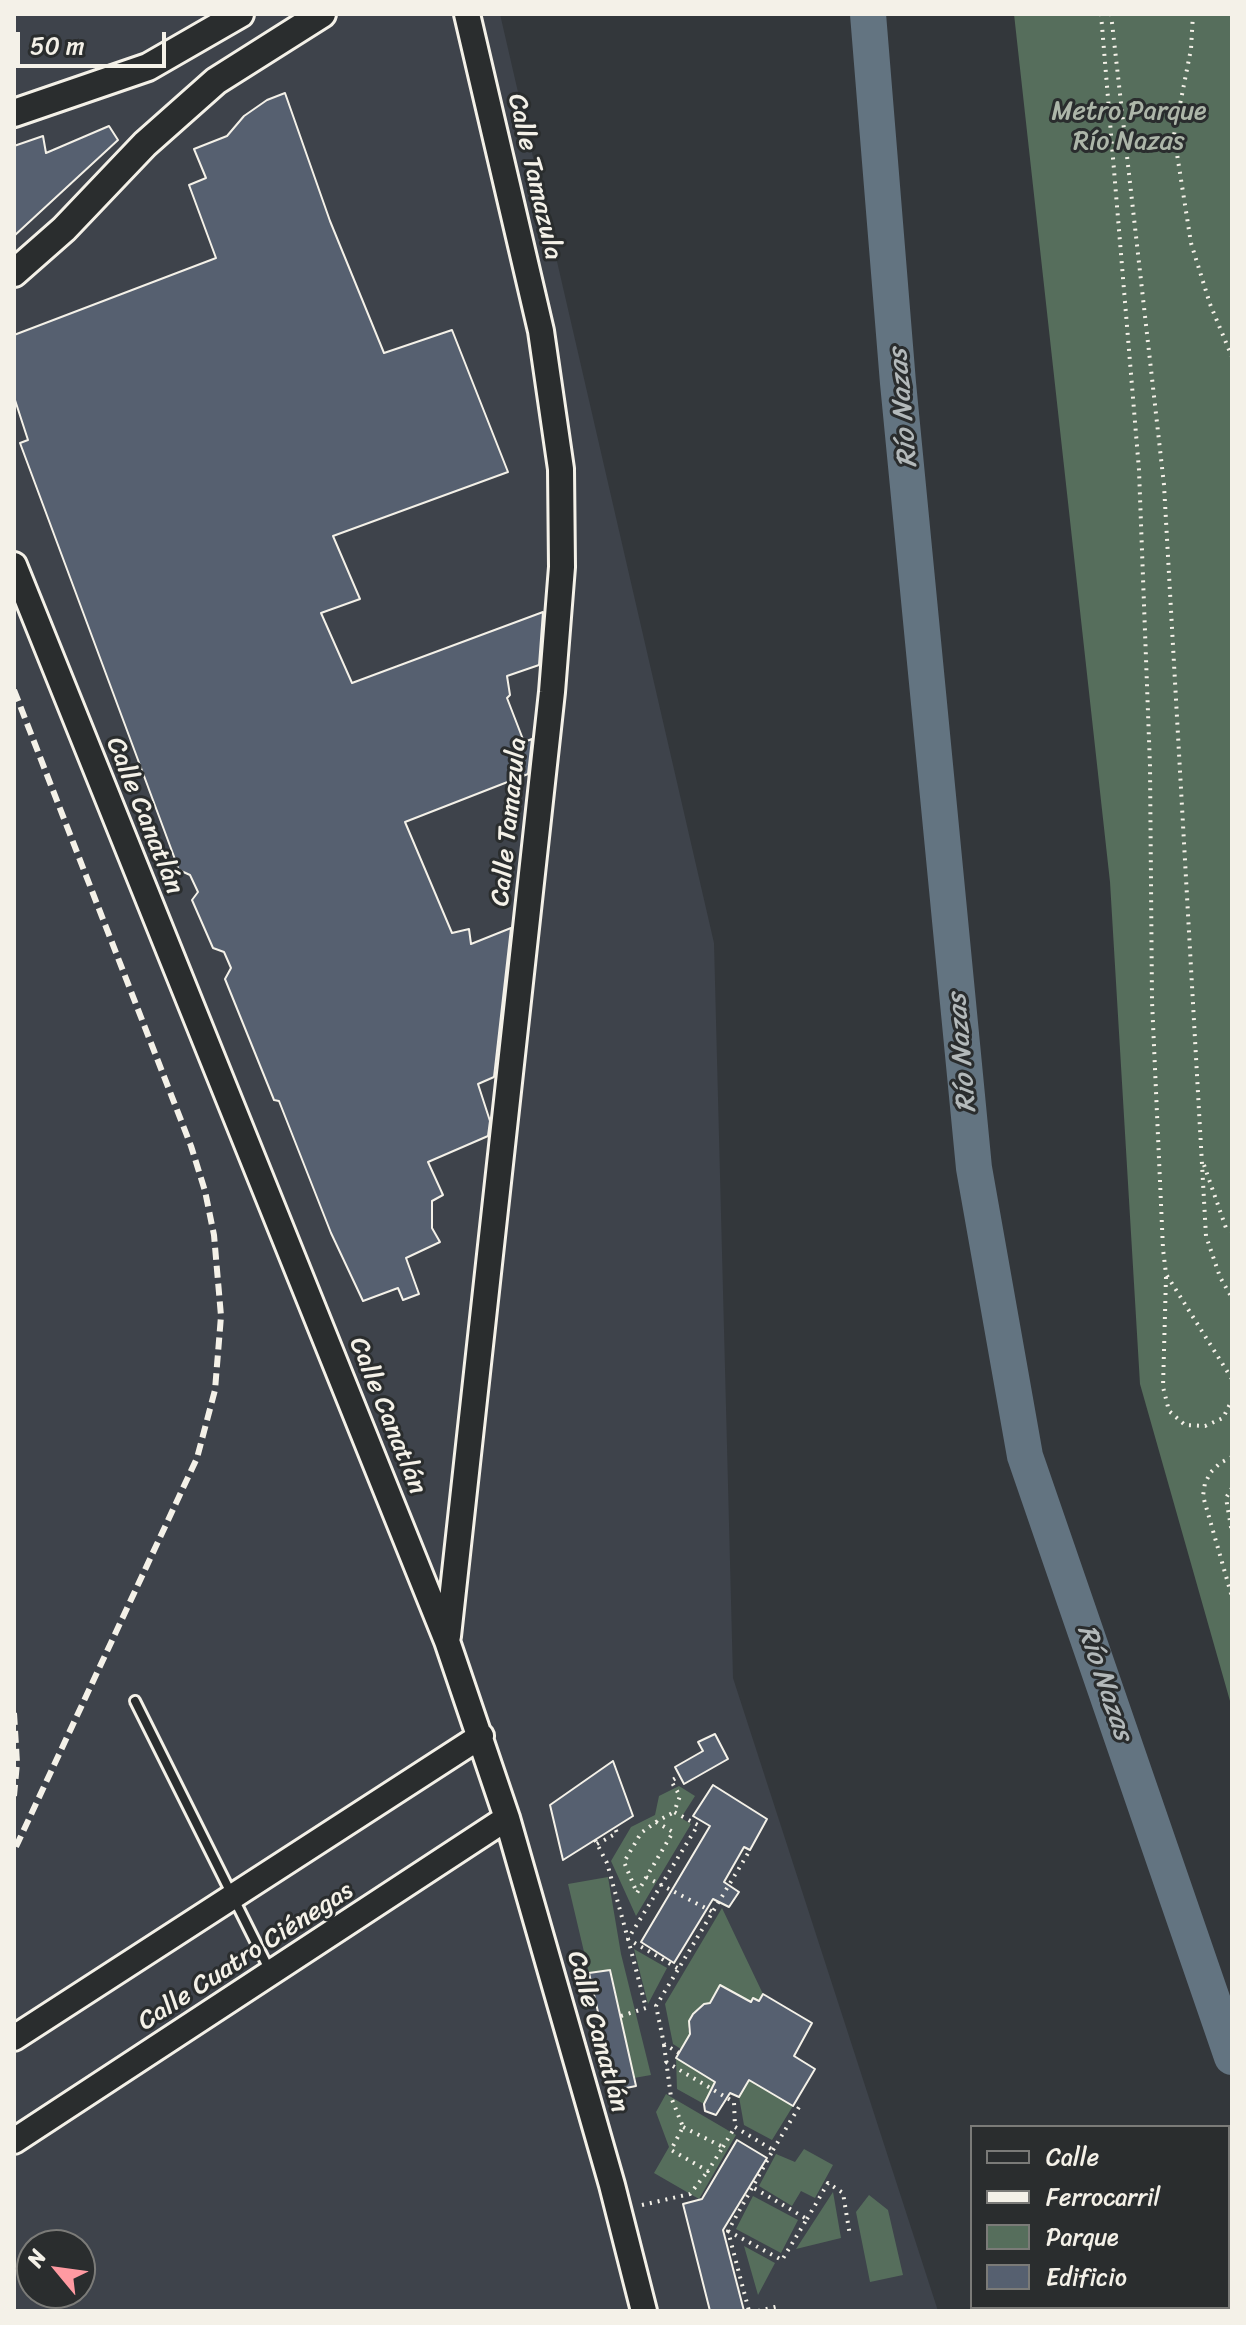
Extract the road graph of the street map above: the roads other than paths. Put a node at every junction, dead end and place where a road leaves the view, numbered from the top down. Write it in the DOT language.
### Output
graph roads {
  1 [pos="240,14"];
  2 [pos="322,14"];
  3 [pos="467,14"];
  4 [pos="14,113"];
  5 [pos="14,273"];
  6 [pos="14,565"];
  7 [pos="447,1641"];
  8 [pos="135,1701"];
  9 [pos="481,1736"];
  10 [pos="507,1818"];
  11 [pos="234,1898"];
  12 [pos="272,1973"];
  13 [pos="14,2038"];
  14 [pos="14,2141"];
  15 [pos="644,2311"];
  1 -- 4 [label="main road"];
  2 -- 5 [label="main road"];
  3 -- 7 [label="street, Calle Tamazula"];
  6 -- 7 [label="street, Calle Canatlán"];
  7 -- 9 [label="street, Calle Canatlán"];
  8 -- 11 [label="lane"];
  9 -- 10 [label="street, Calle Canatlán"];
  9 -- 11 [label="street"];
  10 -- 12 [label="street, Calle Cuatro Ciénegas"];
  10 -- 15 [label="street, Calle Canatlán"];
  11 -- 12 [label="lane"];
  11 -- 13 [label="street"];
  12 -- 14 [label="street, Calle Cuatro Ciénegas"];
}
